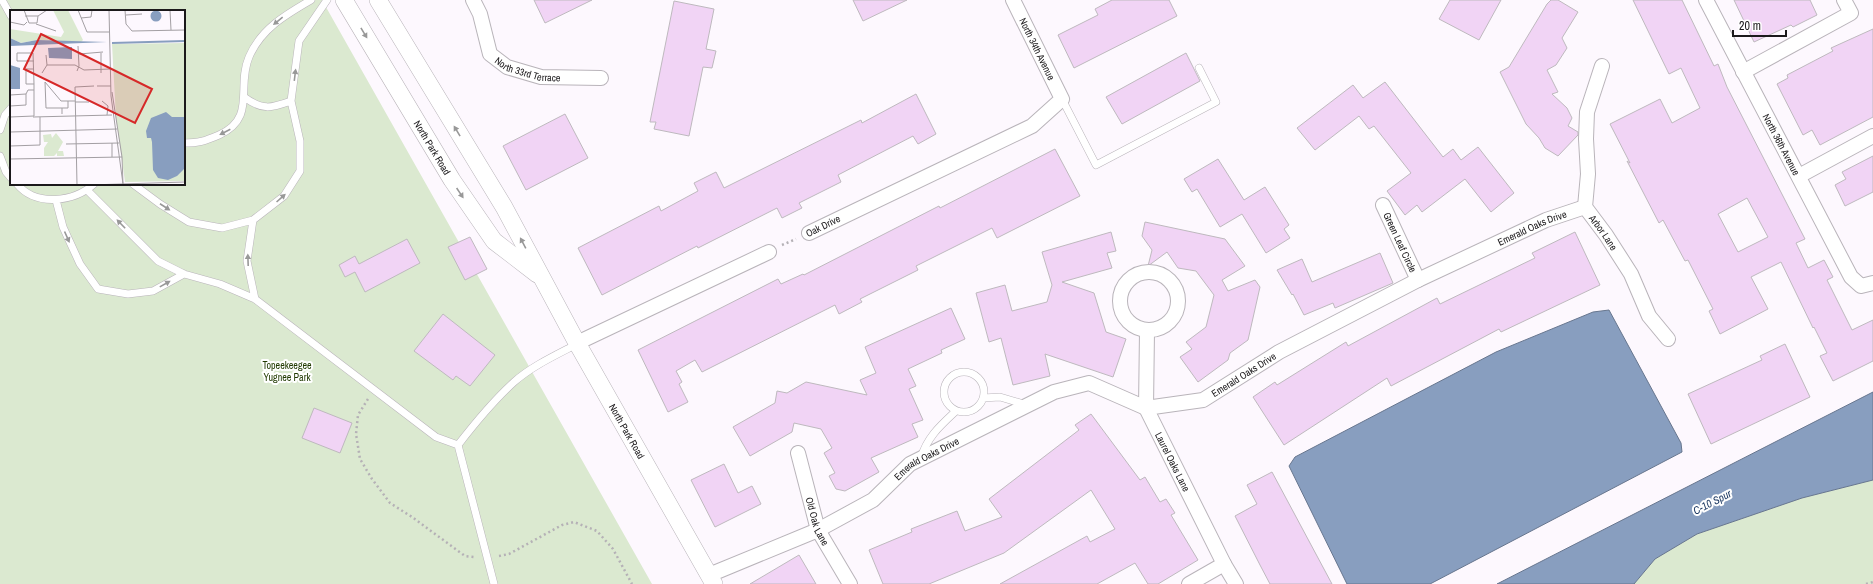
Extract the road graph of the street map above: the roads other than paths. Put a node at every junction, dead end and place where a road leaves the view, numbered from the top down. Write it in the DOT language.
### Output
graph roads {
  1 [pos="2,0"];
  2 [pos="311,0"];
  3 [pos="327,0"];
  4 [pos="344,0"];
  5 [pos="378,0"];
  6 [pos="473,0"];
  7 [pos="1013,0"];
  8 [pos="1706,0"];
  9 [pos="1844,0"];
  10 [pos="10,14"];
  11 [pos="1602,66"];
  12 [pos="1199,68"];
  13 [pos="1743,72"];
  14 [pos="601,78"];
  15 [pos="244,98"];
  16 [pos="1062,99"];
  17 [pos="291,101"];
  18 [pos="10,109"];
  19 [pos="0,130"];
  20 [pos="1873,136"];
  21 [pos="185,143"];
  22 [pos="0,156"];
  23 [pos="1799,176"];
  24 [pos="10,177"];
  25 [pos="19,185"];
  26 [pos="93,185"];
  27 [pos="134,185"];
  28 [pos="87,190"];
  29 [pos="56,200"];
  30 [pos="1383,205"];
  31 [pos="1585,207"];
  32 [pos="253,220"];
  33 [pos="809,233"];
  34 [pos="769,252"];
  35 [pos="184,274"];
  36 [pos="542,277"];
  37 [pos="1418,280"];
  38 [pos="1867,285"];
  39 [pos="255,298"];
  40 [pos="1147,331"];
  41 [pos="1668,339"];
  42 [pos="577,344"];
  43 [pos="983,398"];
  44 [pos="1027,405"];
  45 [pos="1146,408"];
  46 [pos="956,411"];
  47 [pos="458,445"];
  48 [pos="798,453"];
  49 [pos="921,459"];
  50 [pos="818,530"];
  51 [pos="1224,564"];
  52 [pos="711,580"];
  53 [pos="494,584"];
  54 [pos="850,584"];
  55 [pos="1189,584"];
  56 [pos="1236,584"];
  1 -- 10 [label="lane"];
  2 -- 15 [label="lane, one-way"];
  17 -- 3 [label="lane, one-way"];
  4 -- 36 [label="street, North Park Road, one-way"];
  36 -- 5 [label="street, North Park Road, one-way"];
  6 -- 14 [label="street, North 33rd Terrace"];
  7 -- 16 [label="street, North 34th Avenue"];
  8 -- 13 [label="street, North 36th Avenue"];
  9 -- 13 [label="street"];
  11 -- 31 [label="street, Arbor Lane"];
  12 -- 16 [label="lane"];
  13 -- 23 [label="street, North 36th Avenue"];
  15 -- 17 [label="lane"];
  15 -- 21 [label="lane, one-way"];
  16 -- 33 [label="street, Oak Drive"];
  32 -- 17 [label="lane, one-way"];
  18 -- 19 [label="lane"];
  20 -- 23 [label="street"];
  22 -- 24 [label="lane"];
  23 -- 38 [label="street, North 36th Avenue"];
  25 -- 29 [label="lane"];
  26 -- 28 [label="lane"];
  27 -- 32 [label="lane, one-way"];
  28 -- 29 [label="lane"];
  35 -- 28 [label="lane, one-way"];
  29 -- 35 [label="lane, one-way"];
  30 -- 37 [label="street, Green Leaf Circle"];
  31 -- 37 [label="street, Emerald Oaks Drive"];
  31 -- 41 [label="street, Arbor Lane"];
  39 -- 32 [label="lane, one-way"];
  34 -- 42 [label="street"];
  35 -- 39 [label="lane"];
  36 -- 42 [label="street, North Park Road"];
  37 -- 45 [label="street, Emerald Oaks Drive"];
  39 -- 47 [label="lane"];
  40 -- 40 [label="street"];
  40 -- 45 [label="street, Laurel Oaks Lane"];
  42 -- 47 [label="lane"];
  42 -- 52 [label="street, North Park Road"];
  43 -- 44 [label="lane"];
  43 -- 46 [label="lane"];
  43 -- 46 [label="lane"];
  44 -- 45 [label="street, Emerald Oaks Drive"];
  44 -- 49 [label="street, Emerald Oaks Drive"];
  45 -- 51 [label="street, Laurel Oaks Lane"];
  46 -- 49 [label="lane"];
  47 -- 53 [label="lane"];
  48 -- 50 [label="street, Old Oak Lane"];
  49 -- 50 [label="street, Emerald Oaks Drive"];
  50 -- 52 [label="street, Emerald Oaks Drive"];
  50 -- 54 [label="street, Old Oak Lane"];
  51 -- 55 [label="street"];
  51 -- 56 [label="street, Laurel Oaks Lane"];
}
